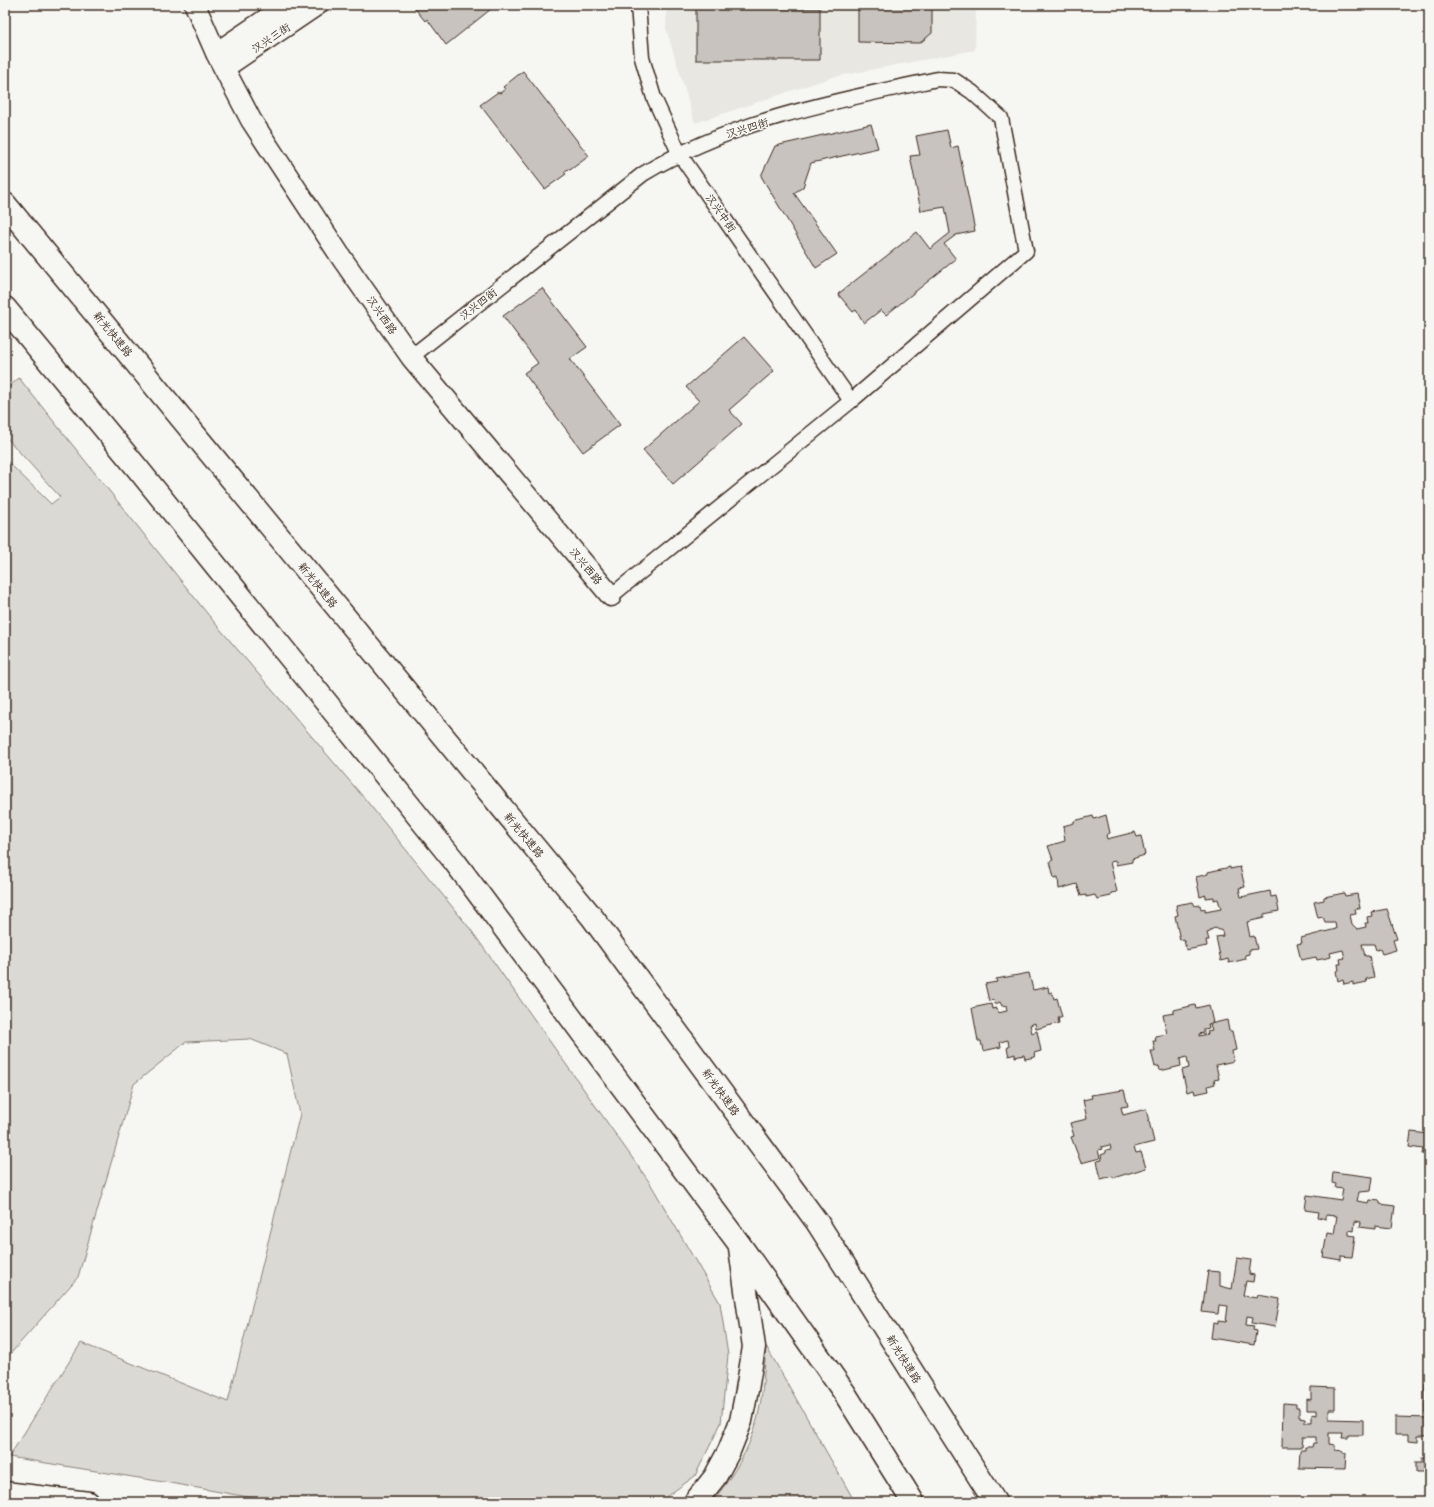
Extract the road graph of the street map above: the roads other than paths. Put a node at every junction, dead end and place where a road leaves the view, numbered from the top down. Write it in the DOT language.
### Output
graph roads {
  1 [pos="195,5"];
  2 [pos="287,5"];
  3 [pos="317,5"];
  4 [pos="638,5"];
  5 [pos="220,60"];
  6 [pos="680,155"];
  7 [pos="5,204"];
  8 [pos="5,308"];
  9 [pos="411,357"];
  10 [pos="851,400"];
  11 [pos="611,596"];
  12 [pos="740,1245"];
  13 [pos="5,1492"];
  14 [pos="995,1501"];
  15 [pos="89,1502"];
  16 [pos="695,1502"];
  17 [pos="913,1502"];
  1 -- 5 [label="street, 汉兴西路"];
  2 -- 5 [label="street, 汉兴三街"];
  3 -- 5 [label="street, 汉兴三街"];
  4 -- 6 [label="street, 汉兴中街"];
  5 -- 9 [label="street, 汉兴西路"];
  6 -- 9 [label="street, 汉兴四街"];
  6 -- 10 [label="street, 汉兴中街"];
  6 -- 10 [label="street, 汉兴四街"];
  7 -- 14 [label="highway, 新光快速路"];
  8 -- 12 [label="highway"];
  9 -- 11 [label="street, 汉兴西路"];
  10 -- 11 [label="street"];
  12 -- 16 [label="highway"];
  12 -- 17 [label="highway"];
  13 -- 15 [label="street"];
}
